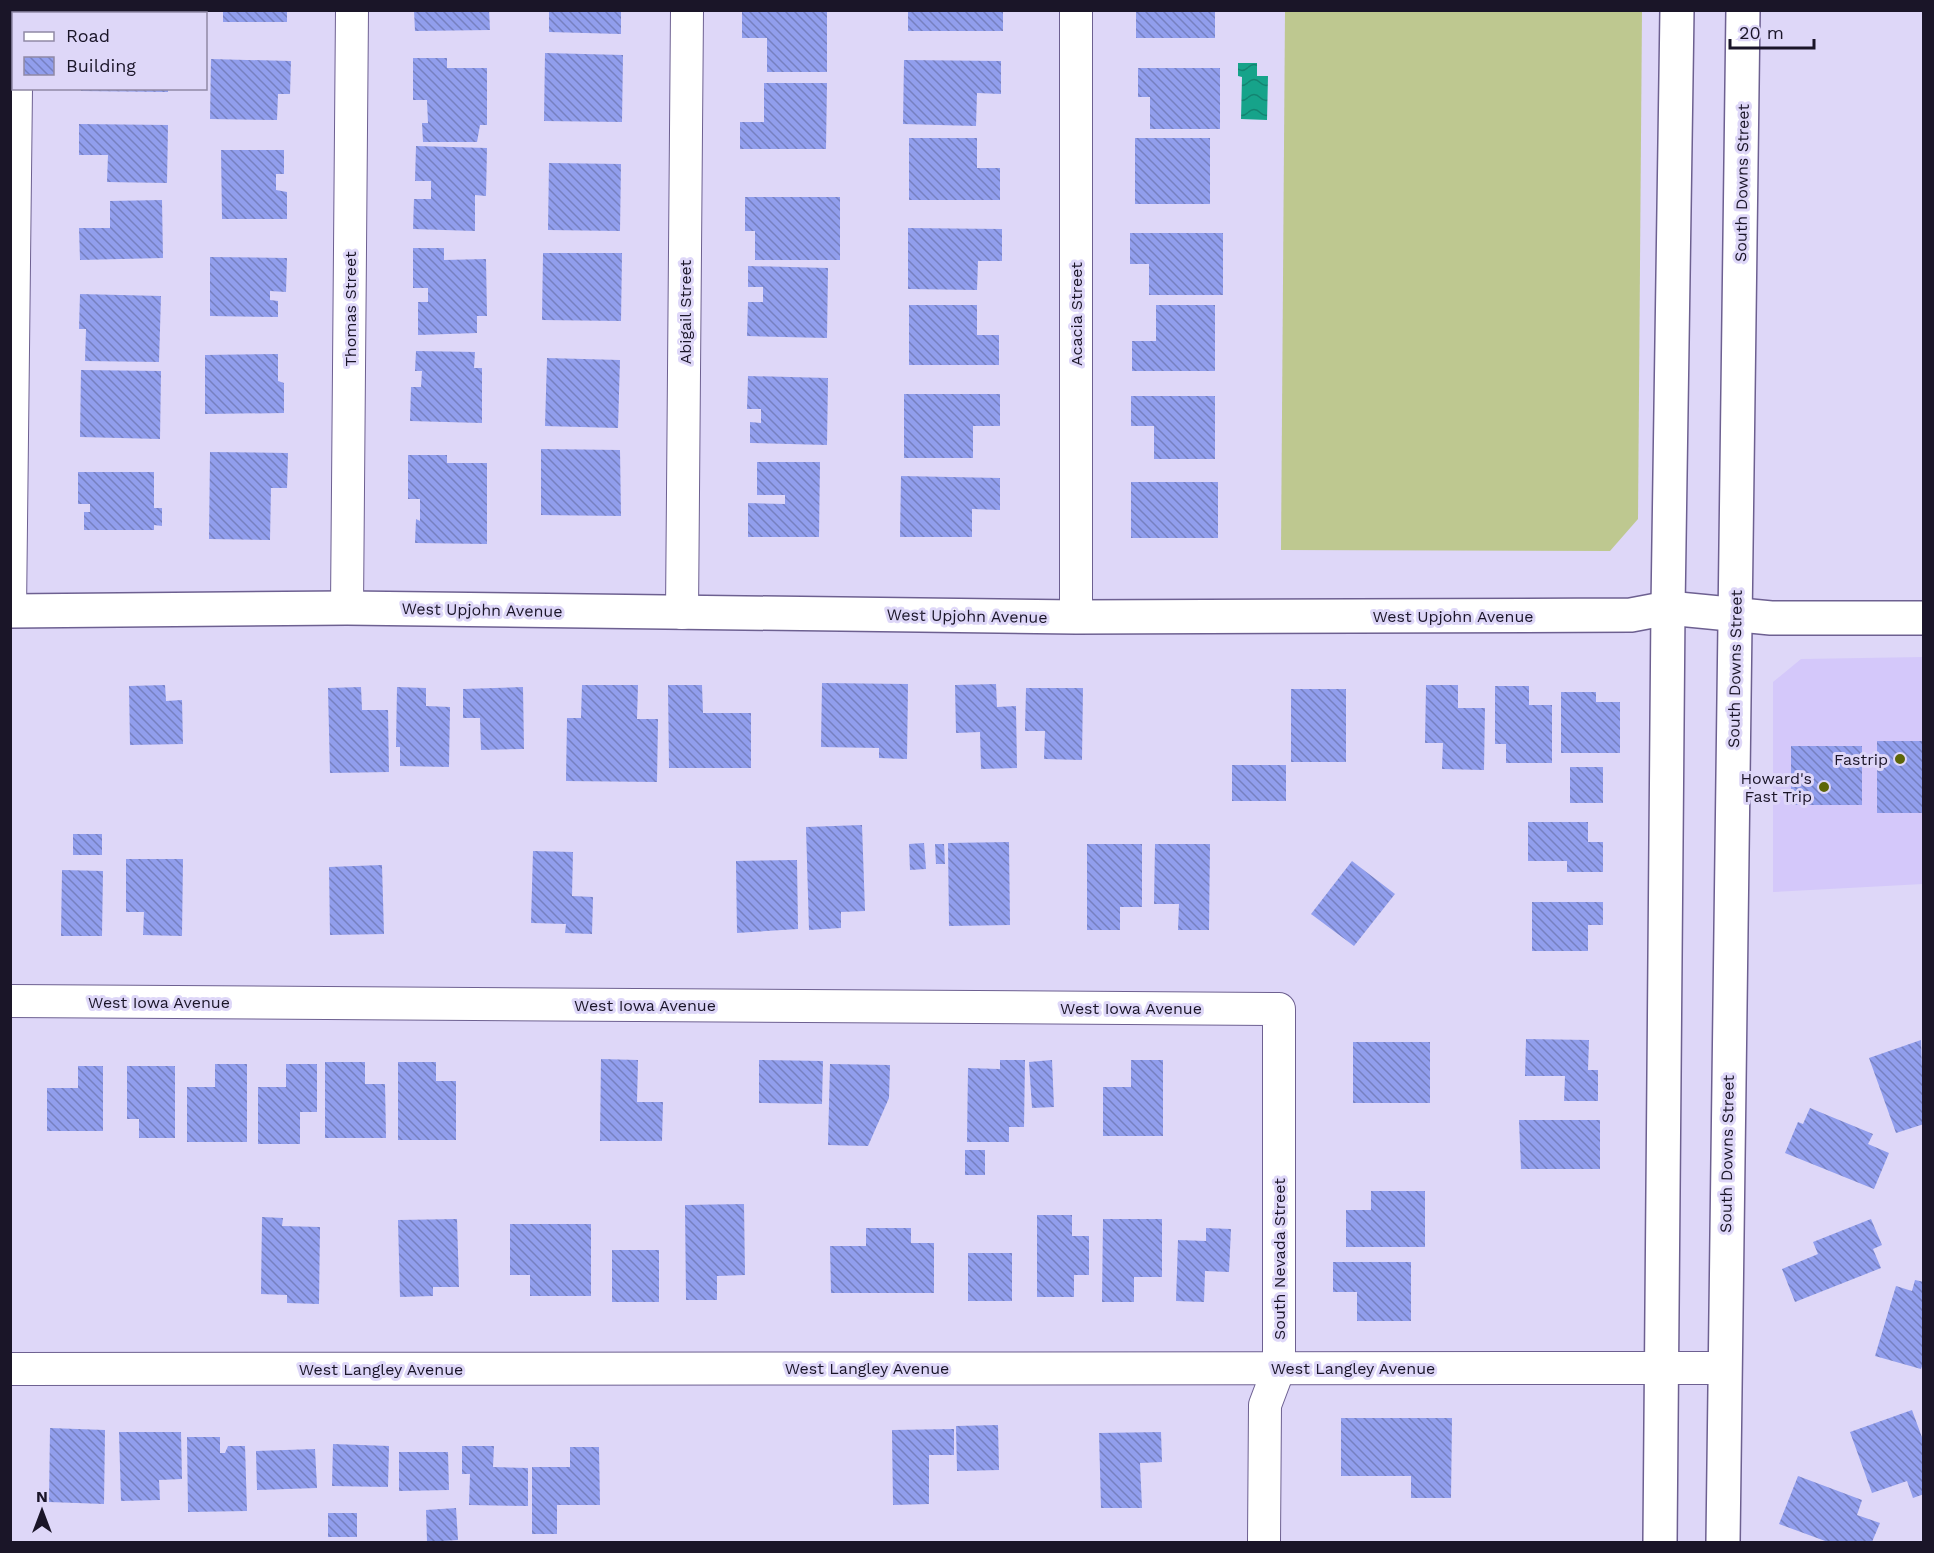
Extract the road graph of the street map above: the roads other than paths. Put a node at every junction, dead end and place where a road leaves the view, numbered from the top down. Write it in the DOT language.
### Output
graph roads {
  1 [pos="352,10"];
  2 [pos="687,10"];
  3 [pos="1076,10"];
  4 [pos="1677,10"];
  5 [pos="1743,10"];
  6 [pos="16,90"];
  7 [pos="347,608"];
  8 [pos="1668,608"];
  9 [pos="10,611"];
  10 [pos="682,613"];
  11 [pos="1737,614"];
  12 [pos="1076,617"];
  13 [pos="1923,618"];
  14 [pos="10,1001"];
  15 [pos="1279,1009"];
  16 [pos="1663,1366"];
  17 [pos="1279,1368"];
  18 [pos="1724,1368"];
  19 [pos="10,1369"];
  20 [pos="1264,1542"];
  21 [pos="1660,1542"];
  22 [pos="1723,1542"];
  1 -- 7 [label="street, Thomas Street"];
  2 -- 10 [label="street, Abigail Street"];
  3 -- 12 [label="street, Acacia Street"];
  4 -- 8 [label="main road"];
  5 -- 11 [label="main road, South Downs Street"];
  6 -- 9 [label="street"];
  7 -- 9 [label="main road, West Upjohn Avenue"];
  7 -- 10 [label="main road, West Upjohn Avenue"];
  8 -- 11 [label="main road, West Upjohn Avenue"];
  8 -- 12 [label="main road, West Upjohn Avenue"];
  8 -- 16 [label="main road"];
  10 -- 12 [label="main road, West Upjohn Avenue"];
  11 -- 13 [label="main road, West Upjohn Avenue"];
  11 -- 18 [label="main road, South Downs Street"];
  14 -- 15 [label="street, West Iowa Avenue"];
  15 -- 17 [label="street, South Nevada Street"];
  16 -- 17 [label="street, West Langley Avenue"];
  16 -- 18 [label="street, West Langley Avenue"];
  16 -- 21 [label="main road"];
  17 -- 19 [label="street, West Langley Avenue"];
  17 -- 20 [label="street, South Nevada Street"];
  18 -- 22 [label="main road, South Downs Street"];
}
